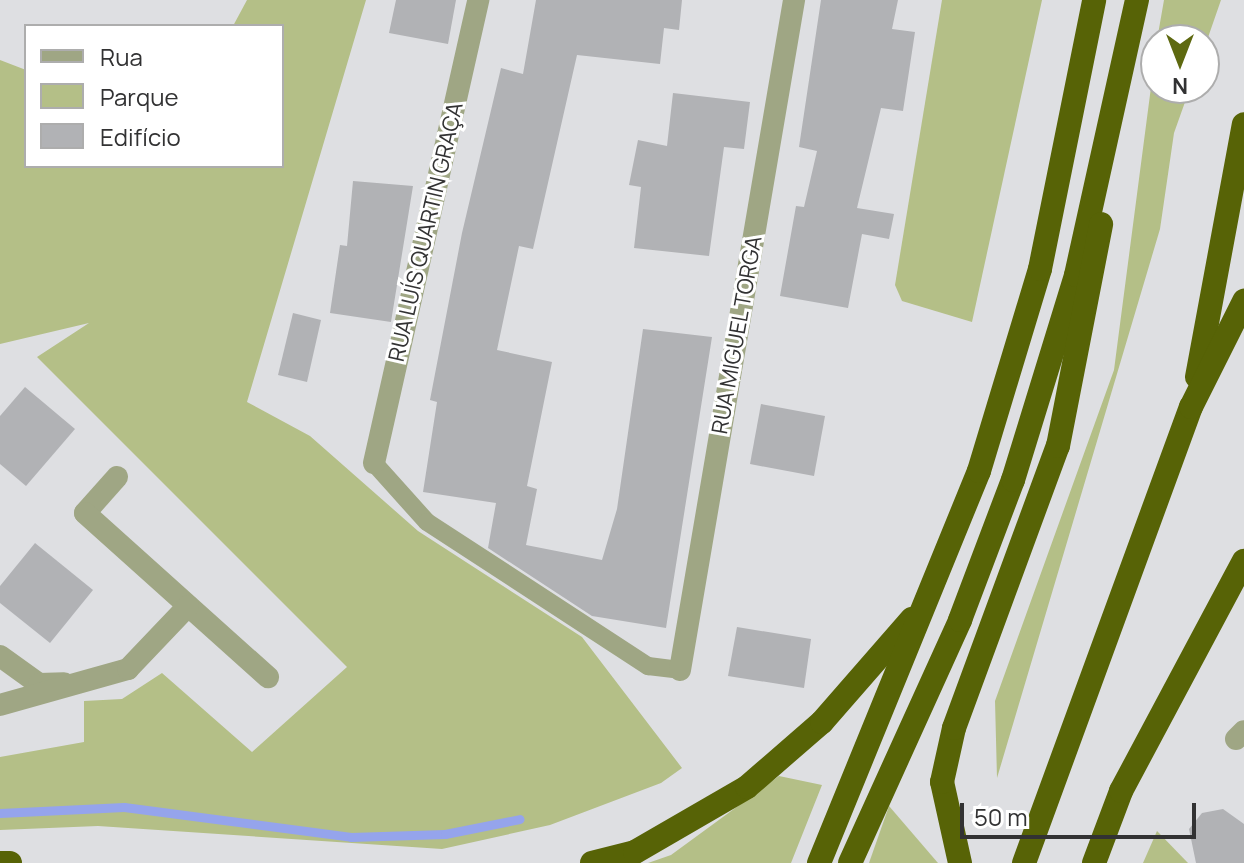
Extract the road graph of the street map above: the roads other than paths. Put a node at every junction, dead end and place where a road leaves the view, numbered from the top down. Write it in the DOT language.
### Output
graph roads {
  1 [pos="478,0"];
  2 [pos="794,0"];
  3 [pos="1094,0"];
  4 [pos="1137,0"];
  5 [pos="1244,124"];
  6 [pos="1112,132"];
  7 [pos="1244,301"];
  8 [pos="1191,407"];
  9 [pos="374,463"];
  10 [pos="117,477"];
  11 [pos="1244,561"];
  12 [pos="188,606"];
  13 [pos="921,608"];
  14 [pos="0,656"];
  15 [pos="680,670"];
  16 [pos="268,677"];
  17 [pos="73,683"];
  18 [pos="0,705"];
  19 [pos="0,863"];
  20 [pos="10,863"];
  21 [pos="592,863"];
  22 [pos="819,863"];
  23 [pos="850,863"];
  24 [pos="960,863"];
  25 [pos="1024,863"];
  26 [pos="1094,863"];
  1 -- 9 [label="street, RUA LUÍS QUARTIN GRAÇA"];
  2 -- 15 [label="street, RUA MIGUEL TORGA"];
  3 -- 13 [label="highway"];
  4 -- 6 [label="highway"];
  5 -- 8 [label="highway"];
  6 -- 23 [label="highway"];
  6 -- 24 [label="highway"];
  7 -- 8 [label="highway"];
  8 -- 25 [label="highway"];
  9 -- 15 [label="lane"];
  10 -- 12 [label="street"];
  11 -- 26 [label="highway"];
  12 -- 16 [label="street"];
  12 -- 17 [label="street"];
  13 -- 21 [label="highway"];
  13 -- 22 [label="highway"];
  14 -- 17 [label="street"];
  17 -- 18 [label="street"];
  19 -- 20 [label="highway"];
}
